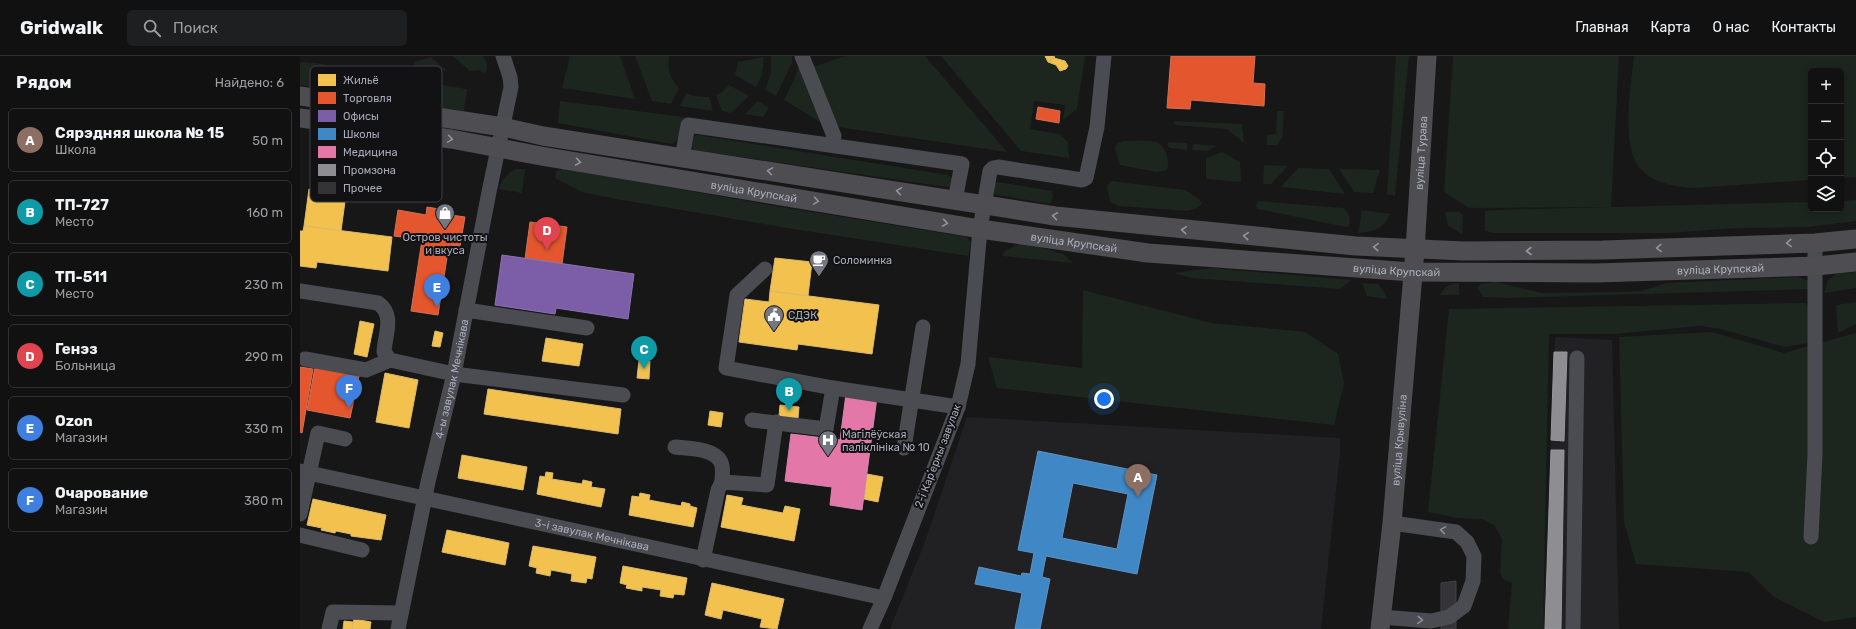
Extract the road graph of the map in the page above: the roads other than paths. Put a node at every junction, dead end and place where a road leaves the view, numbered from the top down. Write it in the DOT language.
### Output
graph roads {
  1 [pos="503,56"];
  2 [pos="802,56"];
  3 [pos="1104,56"];
  4 [pos="1427,56"];
  5 [pos="300,96"];
  6 [pos="310,98"];
  7 [pos="300,118"];
  8 [pos="442,118"];
  9 [pos="310,119"];
  10 [pos="503,128"];
  11 [pos="834,136"];
  12 [pos="442,139"];
  13 [pos="499,147"];
  14 [pos="682,158"];
  15 [pos="955,200"];
  16 [pos="983,204"];
  17 [pos="980,228"];
  18 [pos="1856,239"];
  19 [pos="1815,242"];
  20 [pos="1415,250"];
  21 [pos="1856,262"];
  22 [pos="1816,266"];
  23 [pos="765,269"];
  24 [pos="1412,272"];
  25 [pos="300,291"];
  26 [pos="466,310"];
  27 [pos="923,327"];
  28 [pos="587,328"];
  29 [pos="1578,358"];
  30 [pos="305,359"];
  31 [pos="390,360"];
  32 [pos="454,374"];
  33 [pos="833,388"];
  34 [pos="623,395"];
  35 [pos="912,399"];
  36 [pos="958,407"];
  37 [pos="752,420"];
  38 [pos="776,422"];
  39 [pos="345,439"];
  40 [pos="675,447"];
  41 [pos="904,448"];
  42 [pos="304,472"];
  43 [pos="722,482"];
  44 [pos="425,498"];
  45 [pos="300,514"];
  46 [pos="1392,523"];
  47 [pos="300,536"];
  48 [pos="1811,537"];
  49 [pos="362,550"];
  50 [pos="702,560"];
  51 [pos="884,598"];
  52 [pos="401,613"];
  53 [pos="1380,623"];
  54 [pos="329,629"];
  55 [pos="398,629"];
  56 [pos="870,629"];
  57 [pos="1574,629"];
  1 -- 10 [label="street, 4-ы завулак Мечнікава"];
  2 -- 11 [label="street"];
  3 -- 16 [label="street, 2-і Карʼерны завулак"];
  4 -- 20 [label="main road, вуліца Турава"];
  5 -- 6 [label="main road, вуліца Крупскай"];
  7 -- 9 [label="main road, вуліца Крупскай, one-way"];
  8 -- 10 [label="main road, вуліца Крупскай"];
  10 -- 13 [label="street, 4-ы завулак Мечнікава"];
  10 -- 14 [label="main road, вуліца Крупскай"];
  12 -- 13 [label="main road, вуліца Крупскай, one-way"];
  13 -- 17 [label="main road, вуліца Крупскай, one-way"];
  13 -- 26 [label="street, 4-ы завулак Мечнікава"];
  15 -- 14 [label="main road, вуліца Крупскай, one-way"];
  14 -- 15 [label="street"];
  15 -- 16 [label="main road, вуліца Крупскай"];
  16 -- 17 [label="street, 2-і Карʼерны завулак"];
  20 -- 16 [label="main road, вуліца Крупскай, one-way"];
  17 -- 24 [label="main road, вуліца Крупскай"];
  17 -- 36 [label="street, 2-і Карʼерны завулак"];
  18 -- 19 [label="main road, вуліца Крупскай"];
  19 -- 20 [label="main road, вуліца Крупскай, one-way"];
  19 -- 22 [label="street"];
  20 -- 24 [label="main road, вуліца Крывуліна"];
  21 -- 22 [label="main road, вуліца Крупскай"];
  22 -- 24 [label="main road, вуліца Крупскай"];
  22 -- 48 [label="street"];
  23 -- 33 [label="street"];
  24 -- 46 [label="main road, вуліца Крывуліна"];
  25 -- 31 [label="street"];
  26 -- 28 [label="street"];
  26 -- 32 [label="street, 4-ы завулак Мечнікава"];
  27 -- 35 [label="street"];
  29 -- 57 [label="street"];
  30 -- 31 [label="street"];
  31 -- 32 [label="street"];
  32 -- 34 [label="street"];
  32 -- 44 [label="street, 4-ы завулак Мечнікава"];
  33 -- 35 [label="street"];
  33 -- 38 [label="street"];
  35 -- 36 [label="street"];
  35 -- 41 [label="street"];
  36 -- 51 [label="street, 2-і Карʼерны завулак"];
  37 -- 38 [label="street"];
  38 -- 43 [label="street"];
  39 -- 42 [label="street"];
  40 -- 43 [label="street"];
  42 -- 44 [label="street, 3-і завулак Мечнікава"];
  42 -- 45 [label="street"];
  43 -- 50 [label="street"];
  44 -- 50 [label="street, 3-і завулак Мечнікава"];
  44 -- 52 [label="street, 4-ы завулак Мечнікава"];
  46 -- 53 [label="main road, вуліца Крывуліна"];
  53 -- 46 [label="street, one-way"];
  47 -- 49 [label="street"];
  50 -- 51 [label="street, 3-і завулак Мечнікава"];
  51 -- 56 [label="street, 2-і Карʼерны завулак"];
  52 -- 54 [label="street"];
  52 -- 55 [label="street, 4-ы завулак Мечнікава"];
}
